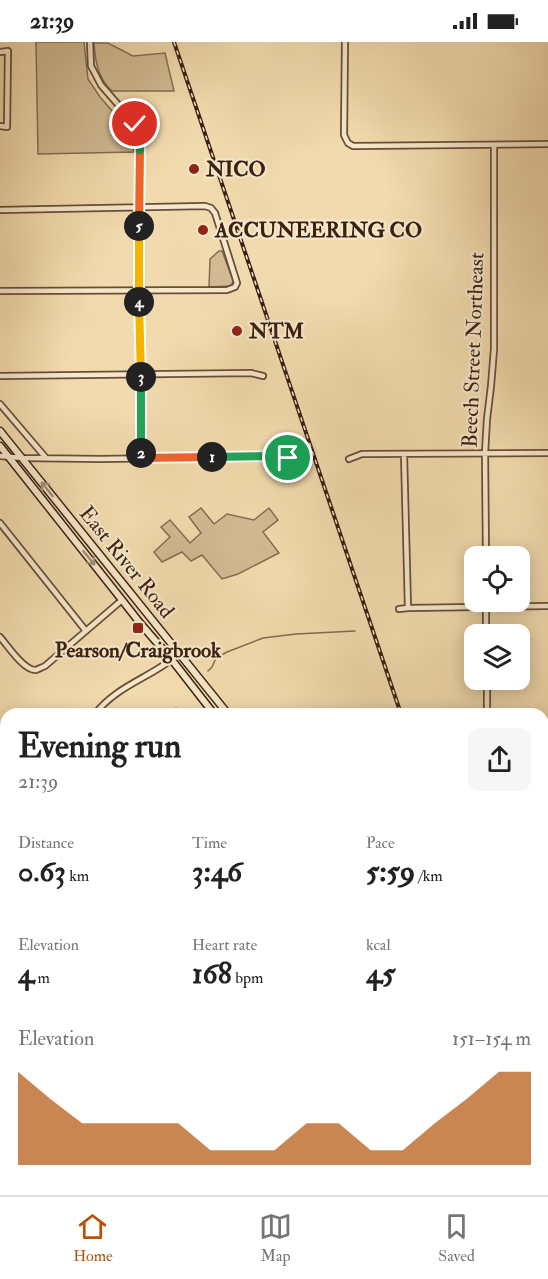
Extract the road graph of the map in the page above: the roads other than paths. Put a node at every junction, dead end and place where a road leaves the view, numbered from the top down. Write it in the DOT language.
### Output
graph roads {
  1 [pos="90,42"];
  2 [pos="345,42"];
  3 [pos="0,52"];
  4 [pos="0,126"];
  5 [pos="548,144"];
  6 [pos="494,145"];
  7 [pos="139,207"];
  8 [pos="0,210"];
  9 [pos="0,291"];
  10 [pos="139,291"];
  11 [pos="141,374"];
  12 [pos="0,376"];
  13 [pos="263,376"];
  14 [pos="0,404"];
  15 [pos="0,431"];
  16 [pos="0,446"];
  17 [pos="485,453"];
  18 [pos="548,453"];
  19 [pos="404,454"];
  20 [pos="4,456"];
  21 [pos="22,458"];
  22 [pos="46,458"];
  23 [pos="141,458"];
  24 [pos="288,458"];
  25 [pos="349,459"];
  26 [pos="0,524"];
  27 [pos="486,546"];
  28 [pos="122,600"];
  29 [pos="464,605"];
  30 [pos="530,605"];
  31 [pos="548,606"];
  32 [pos="408,608"];
  33 [pos="399,609"];
  34 [pos="86,631"];
  35 [pos="0,637"];
  36 [pos="180,653"];
  37 [pos="172,660"];
  38 [pos="487,690"];
  39 [pos="100,708"];
  40 [pos="209,708"];
  41 [pos="223,708"];
  42 [pos="487,708"];
  1 -- 7 [label="street"];
  2 -- 6 [label="street"];
  3 -- 4 [label="street"];
  5 -- 6 [label="street"];
  6 -- 17 [label="street, Beech Street Northeast"];
  7 -- 8 [label="street"];
  7 -- 10 [label="street"];
  7 -- 10 [label="street"];
  9 -- 10 [label="street"];
  10 -- 11 [label="street"];
  11 -- 12 [label="street"];
  11 -- 13 [label="street"];
  11 -- 23 [label="street"];
  14 -- 22 [label="street"];
  15 -- 21 [label="main road, East River Road"];
  16 -- 20 [label="main road, East River Road"];
  17 -- 18 [label="street"];
  17 -- 19 [label="street"];
  17 -- 27 [label="street, Beech Street Northeast"];
  19 -- 25 [label="street"];
  19 -- 32 [label="street"];
  20 -- 21 [label="street"];
  20 -- 28 [label="main road, East River Road, one-way"];
  21 -- 22 [label="street"];
  36 -- 21 [label="main road, East River Road, one-way"];
  22 -- 23 [label="street"];
  23 -- 24 [label="street"];
  26 -- 34 [label="street"];
  28 -- 34 [label="street"];
  28 -- 37 [label="main road, East River Road"];
  29 -- 32 [label="street"];
  30 -- 31 [label="street"];
  32 -- 33 [label="street"];
  34 -- 35 [label="street"];
  36 -- 37 [label="street"];
  36 -- 41 [label="main road, East River Road"];
  37 -- 39 [label="street"];
  37 -- 40 [label="main road, East River Road"];
  38 -- 42 [label="street"];
}
